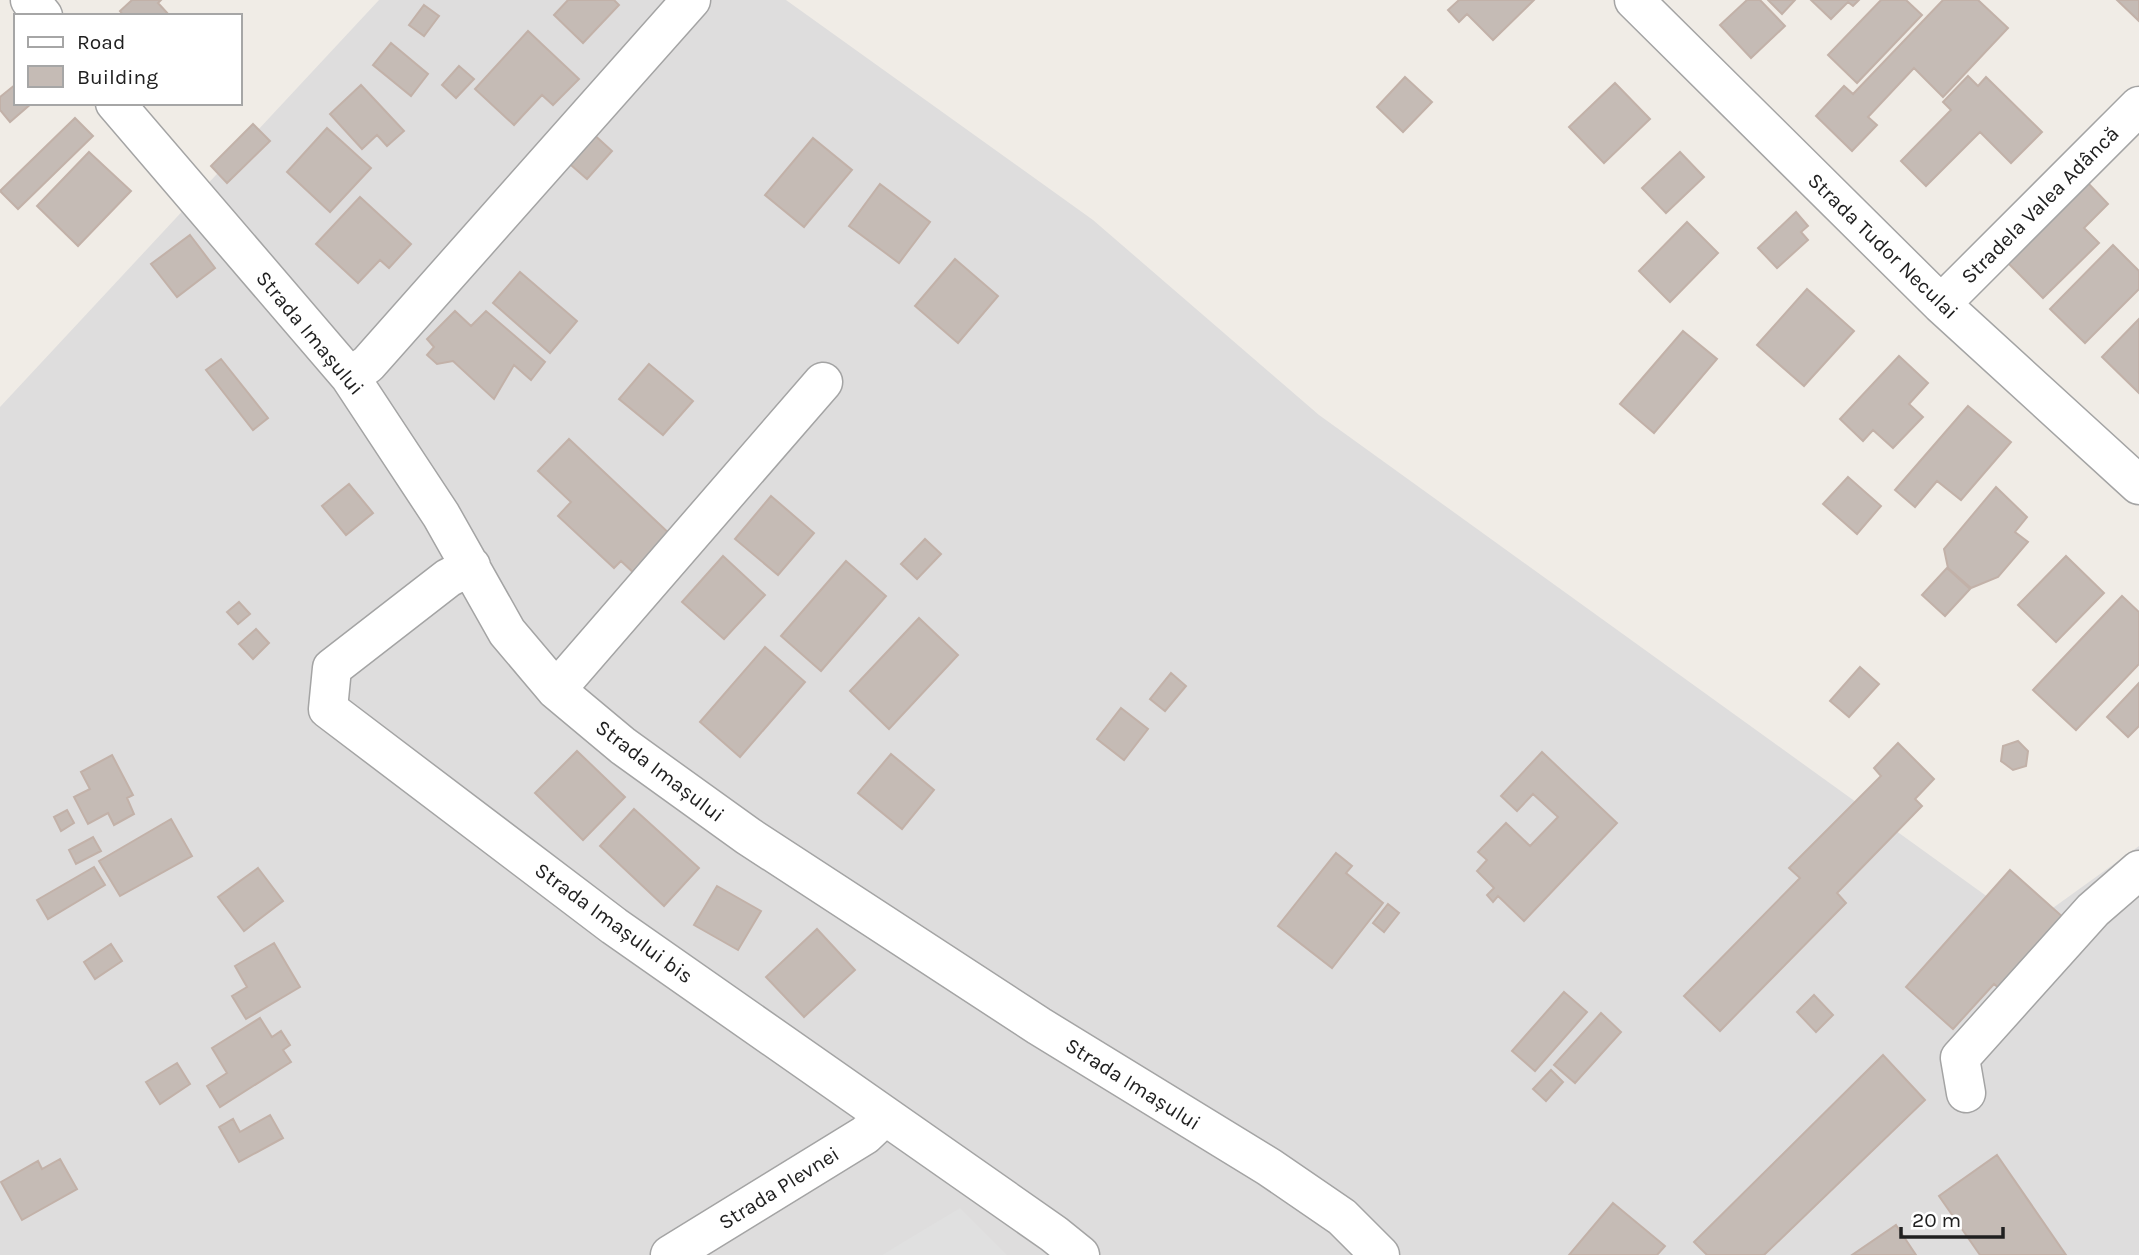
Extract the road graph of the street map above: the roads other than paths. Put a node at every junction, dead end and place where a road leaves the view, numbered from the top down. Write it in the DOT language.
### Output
graph roads {
  1 [pos="30,0"];
  2 [pos="691,0"];
  3 [pos="1634,0"];
  4 [pos="41,14"];
  5 [pos="117,105"];
  6 [pos="2139,106"];
  7 [pos="1941,304"];
  8 [pos="350,377"];
  9 [pos="823,382"];
  10 [pos="2139,485"];
  11 [pos="471,566"];
  12 [pos="556,690"];
  13 [pos="2139,870"];
  14 [pos="1966,1093"];
  15 [pos="885,1116"];
  16 [pos="1056,1248"];
  17 [pos="670,1255"];
  18 [pos="1380,1255"];
  1 -- 4 [label="street"];
  2 -- 8 [label="street"];
  3 -- 7 [label="street, Strada Tudor Neculai"];
  5 -- 8 [label="street, Strada Imașului"];
  6 -- 7 [label="street, Stradela Valea Adâncă"];
  7 -- 10 [label="street, Strada Tudor Neculai"];
  8 -- 11 [label="street, Strada Imașului"];
  9 -- 12 [label="street"];
  11 -- 12 [label="street, Strada Imașului"];
  11 -- 15 [label="street, Strada Imașului bis"];
  12 -- 18 [label="street, Strada Imașului"];
  13 -- 14 [label="street"];
  15 -- 16 [label="street, Strada Imașului bis"];
  15 -- 17 [label="street, Strada Plevnei"];
}
